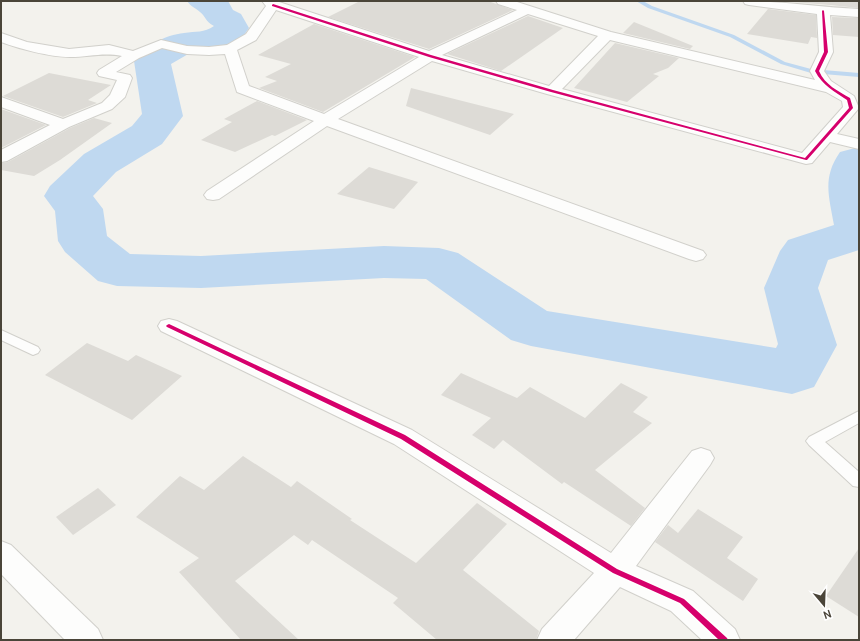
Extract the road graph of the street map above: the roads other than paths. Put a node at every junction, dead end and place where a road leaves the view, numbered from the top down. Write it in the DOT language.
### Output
graph roads {
  1 [pos="502,1"];
  2 [pos="749,1"];
  3 [pos="270,3"];
  4 [pos="528,9"];
  5 [pos="823,11"];
  6 [pos="859,13"];
  7 [pos="607,35"];
  8 [pos="1,37"];
  9 [pos="230,49"];
  10 [pos="134,55"];
  11 [pos="430,56"];
  12 [pos="830,88"];
  13 [pos="552,91"];
  14 [pos="1,102"];
  15 [pos="325,120"];
  16 [pos="63,124"];
  17 [pos="827,136"];
  18 [pos="852,142"];
  19 [pos="1,157"];
  20 [pos="213,195"];
  21 [pos="696,255"];
  22 [pos="169,326"];
  23 [pos="1,334"];
  24 [pos="33,350"];
  25 [pos="859,416"];
  26 [pos="701,458"];
  27 [pos="859,481"];
  28 [pos="1,554"];
  29 [pos="615,571"];
  30 [pos="87,640"];
  31 [pos="553,640"];
  32 [pos="724,640"];
  1 -- 4 [label="street"];
  2 -- 5 [label="street"];
  3 -- 9 [label="street"];
  3 -- 11 [label="street"];
  4 -- 7 [label="street"];
  4 -- 11 [label="street"];
  5 -- 6 [label="street"];
  5 -- 12 [label="street"];
  7 -- 12 [label="street"];
  7 -- 13 [label="street"];
  8 -- 10 [label="street"];
  9 -- 10 [label="street"];
  9 -- 15 [label="street"];
  10 -- 16 [label="street"];
  11 -- 13 [label="street"];
  11 -- 15 [label="street"];
  12 -- 17 [label="street"];
  13 -- 17 [label="street"];
  14 -- 16 [label="street"];
  15 -- 20 [label="street"];
  15 -- 21 [label="street"];
  16 -- 19 [label="street"];
  17 -- 18 [label="street"];
  22 -- 29 [label="street"];
  23 -- 24 [label="lane"];
  25 -- 27 [label="lane"];
  26 -- 29 [label="street"];
  28 -- 30 [label="street"];
  29 -- 31 [label="street"];
  29 -- 32 [label="street"];
}
